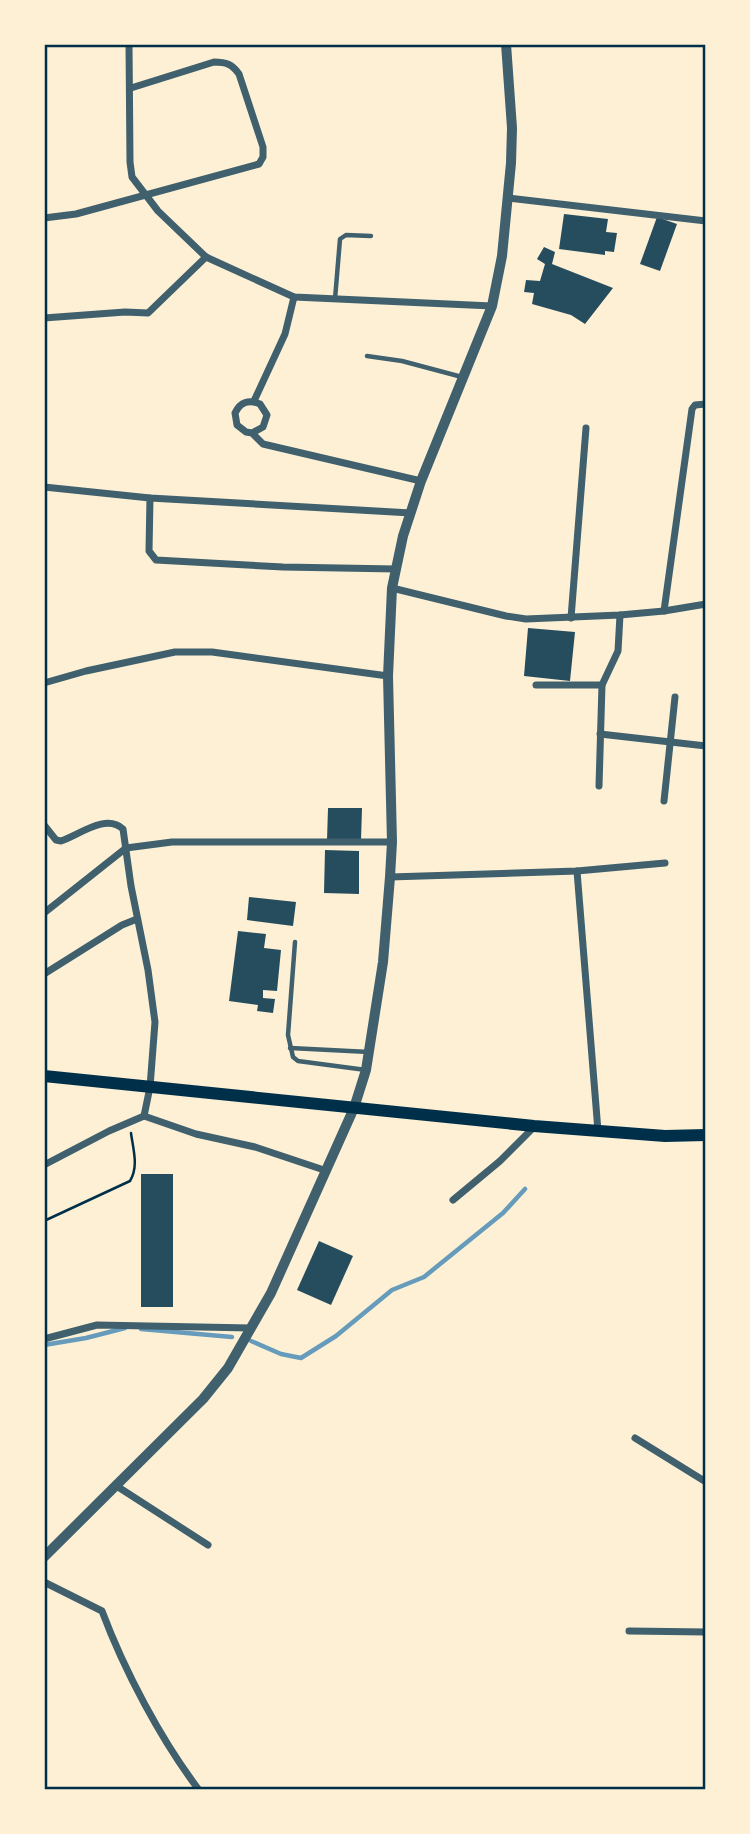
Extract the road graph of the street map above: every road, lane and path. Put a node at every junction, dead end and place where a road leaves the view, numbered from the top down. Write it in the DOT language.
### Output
graph roads {
  1 [pos="129,44"];
  2 [pos="506,44"];
  3 [pos="131,88"];
  4 [pos="145,194"];
  5 [pos="508,198"];
  6 [pos="44,218"];
  7 [pos="706,221"];
  8 [pos="371,236"];
  9 [pos="206,257"];
  10 [pos="294,297"];
  11 [pos="335,300"];
  12 [pos="492,306"];
  13 [pos="44,318"];
  14 [pos="367,356"];
  15 [pos="463,377"];
  16 [pos="254,401"];
  17 [pos="706,404"];
  18 [pos="586,428"];
  19 [pos="252,433"];
  20 [pos="421,481"];
  21 [pos="44,487"];
  22 [pos="150,498"];
  23 [pos="411,513"];
  24 [pos="396,569"];
  25 [pos="391,588"];
  26 [pos="706,604"];
  27 [pos="664,611"];
  28 [pos="621,615"];
  29 [pos="571,618"];
  30 [pos="388,676"];
  31 [pos="44,683"];
  32 [pos="536,685"];
  33 [pos="602,685"];
  34 [pos="675,697"];
  35 [pos="600,734"];
  36 [pos="670,740"];
  37 [pos="706,746"];
  38 [pos="599,786"];
  39 [pos="664,801"];
  40 [pos="44,825"];
  41 [pos="391,842"];
  42 [pos="126,848"];
  43 [pos="665,863"];
  44 [pos="577,871"];
  45 [pos="390,877"];
  46 [pos="44,913"];
  47 [pos="137,919"];
  48 [pos="295,942"];
  49 [pos="44,974"];
  50 [pos="290,1048"];
  51 [pos="370,1052"];
  52 [pos="366,1070"];
  53 [pos="44,1076"];
  54 [pos="150,1087"];
  55 [pos="354,1108"];
  56 [pos="144,1116"];
  57 [pos="129,1122"];
  58 [pos="534,1126"];
  59 [pos="598,1131"];
  60 [pos="706,1135"];
  61 [pos="44,1166"];
  62 [pos="324,1170"];
  63 [pos="453,1200"];
  64 [pos="44,1221"];
  65 [pos="251,1328"];
  66 [pos="44,1339"];
  67 [pos="635,1438"];
  68 [pos="706,1482"];
  69 [pos="115,1485"];
  70 [pos="208,1545"];
  71 [pos="44,1557"];
  72 [pos="44,1582"];
  73 [pos="629,1631"];
  74 [pos="706,1632"];
  75 [pos="197,1789"];
  1 -- 3 [label="street"];
  2 -- 5 [label="street"];
  3 -- 4 [label="street"];
  3 -- 4 [label="street"];
  4 -- 6 [label="street"];
  4 -- 9 [label="street"];
  5 -- 7 [label="street"];
  5 -- 12 [label="street"];
  8 -- 11 [label="lane"];
  9 -- 10 [label="street"];
  9 -- 13 [label="street"];
  10 -- 11 [label="street"];
  10 -- 16 [label="street"];
  11 -- 12 [label="street"];
  12 -- 15 [label="street"];
  14 -- 15 [label="lane"];
  15 -- 20 [label="street"];
  16 -- 19 [label="street"];
  16 -- 19 [label="street"];
  17 -- 27 [label="street"];
  18 -- 29 [label="street"];
  19 -- 20 [label="street"];
  20 -- 23 [label="street"];
  21 -- 22 [label="street"];
  22 -- 23 [label="street"];
  22 -- 24 [label="street"];
  23 -- 24 [label="street"];
  24 -- 25 [label="street"];
  25 -- 29 [label="street"];
  25 -- 30 [label="street"];
  26 -- 27 [label="street"];
  27 -- 28 [label="street"];
  28 -- 29 [label="street"];
  28 -- 33 [label="street"];
  30 -- 31 [label="street"];
  30 -- 41 [label="street"];
  32 -- 33 [label="street"];
  33 -- 35 [label="street"];
  34 -- 36 [label="street"];
  35 -- 36 [label="street"];
  35 -- 38 [label="street"];
  36 -- 37 [label="street"];
  36 -- 39 [label="street"];
  40 -- 42 [label="street"];
  41 -- 42 [label="street"];
  41 -- 45 [label="street"];
  42 -- 46 [label="street"];
  42 -- 47 [label="street"];
  43 -- 44 [label="street"];
  44 -- 45 [label="street"];
  44 -- 59 [label="street"];
  45 -- 51 [label="street"];
  47 -- 49 [label="street"];
  47 -- 54 [label="street"];
  48 -- 50 [label="lane"];
  50 -- 51 [label="lane"];
  50 -- 52 [label="lane"];
  51 -- 52 [label="street"];
  52 -- 55 [label="street"];
  53 -- 54 [label="main road"];
  54 -- 55 [label="main road"];
  54 -- 56 [label="street"];
  55 -- 58 [label="main road"];
  55 -- 62 [label="street"];
  56 -- 57 [label="street"];
  56 -- 62 [label="street"];
  57 -- 61 [label="street"];
  57 -- 64 [label="path"];
  58 -- 59 [label="main road"];
  58 -- 63 [label="street"];
  59 -- 60 [label="main road"];
  62 -- 65 [label="street"];
  65 -- 66 [label="street"];
  65 -- 69 [label="street"];
  67 -- 68 [label="street"];
  69 -- 70 [label="street"];
  69 -- 71 [label="street"];
  72 -- 75 [label="street"];
  73 -- 74 [label="street"];
}
